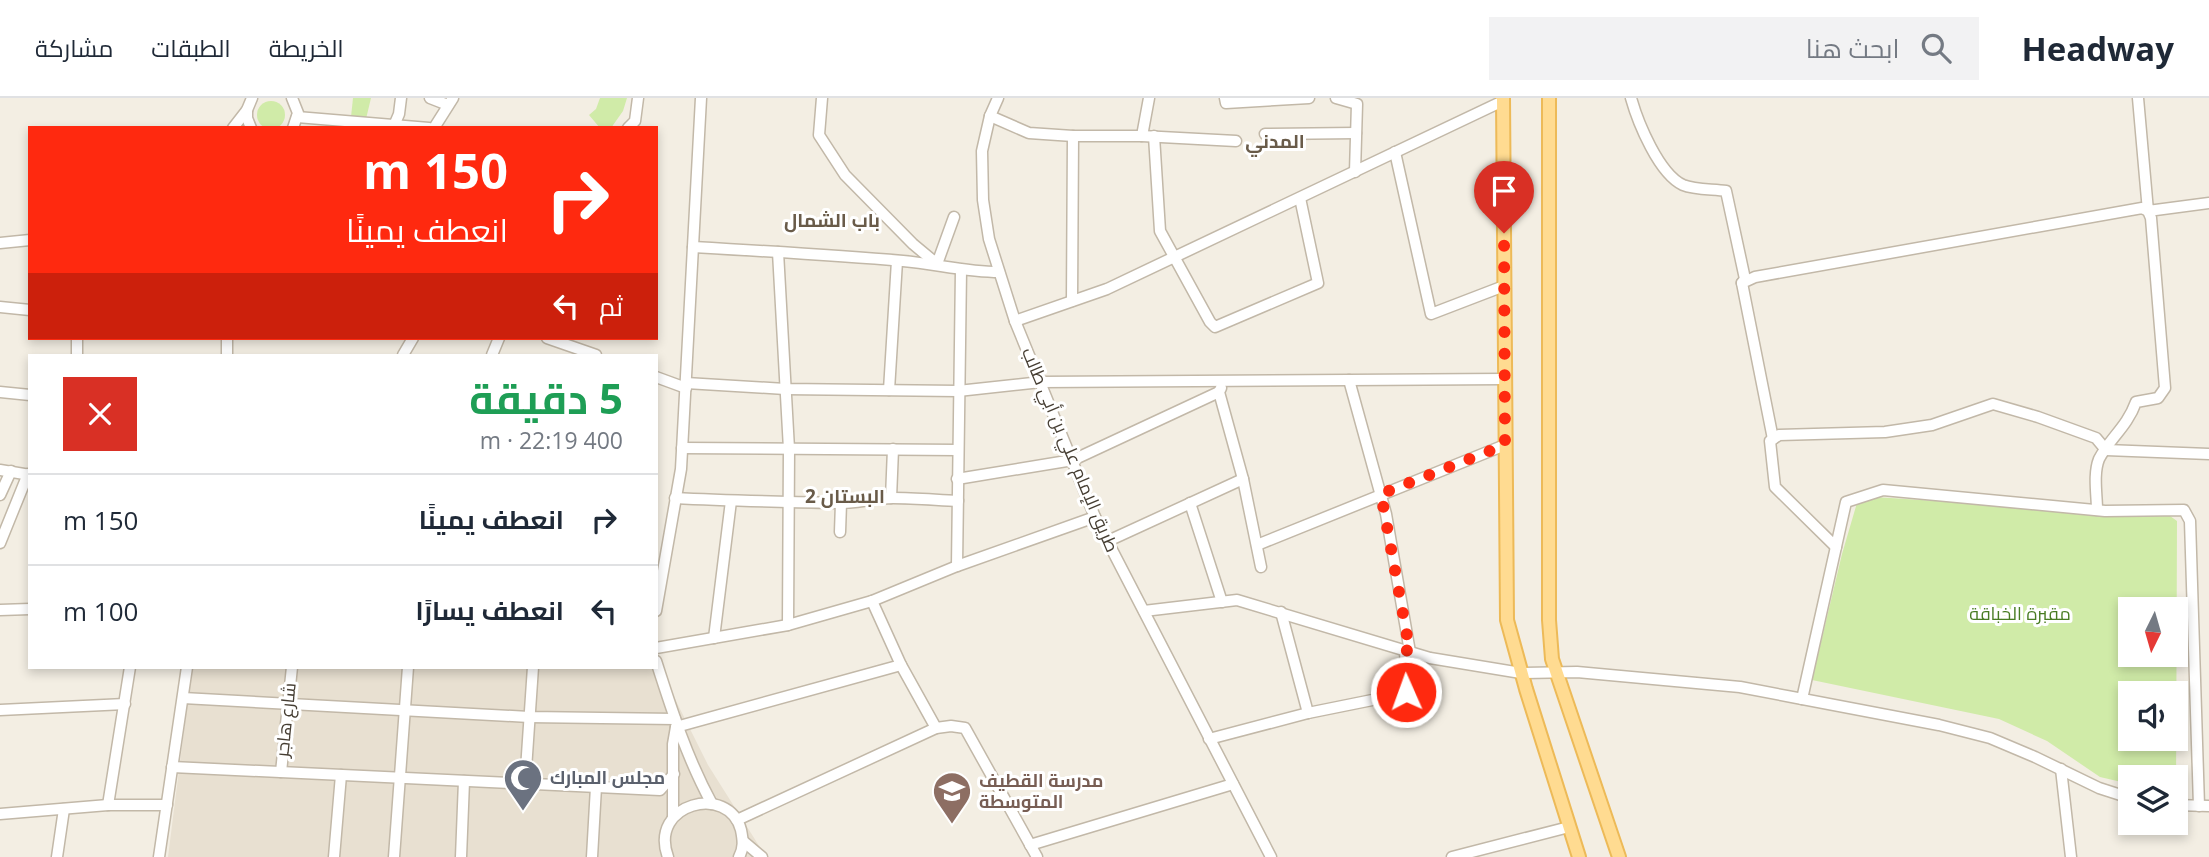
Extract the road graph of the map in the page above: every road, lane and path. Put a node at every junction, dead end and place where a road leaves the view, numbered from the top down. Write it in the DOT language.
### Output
graph roads {
  1 [pos="252,98"];
  2 [pos="292,98"];
  3 [pos="401,98"];
  4 [pos="430,98"];
  5 [pos="638,98"];
  6 [pos="701,98"];
  7 [pos="822,98"];
  8 [pos="998,98"];
  9 [pos="1149,98"];
  10 [pos="1225,98"];
  11 [pos="1310,98"];
  12 [pos="1336,98"];
  13 [pos="1549,98"];
  14 [pos="1631,98"];
  15 [pos="2138,98"];
  16 [pos="1293,99"];
  17 [pos="1503,99"];
  18 [pos="451,101"];
  19 [pos="247,110"];
  20 [pos="990,116"];
  21 [pos="297,117"];
  22 [pos="235,126"];
  23 [pos="250,126"];
  24 [pos="294,126"];
  25 [pos="393,126"];
  26 [pos="432,126"];
  27 [pos="630,126"];
  28 [pos="1356,133"];
  29 [pos="1265,134"];
  30 [pos="1073,136"];
  31 [pos="1142,136"];
  32 [pos="1154,136"];
  33 [pos="1236,141"];
  34 [pos="1395,152"];
  35 [pos="1355,172"];
  36 [pos="1300,198"];
  37 [pos="2209,203"];
  38 [pos="2148,211"];
  39 [pos="954,217"];
  40 [pos="28,240"];
  41 [pos="3,242"];
  42 [pos="693,247"];
  43 [pos="778,252"];
  44 [pos="1175,257"];
  45 [pos="897,261"];
  46 [pos="937,264"];
  47 [pos="961,270"];
  48 [pos="999,272"];
  49 [pos="1742,283"];
  50 [pos="1504,286"];
  51 [pos="1072,301"];
  52 [pos="0,307"];
  53 [pos="28,310"];
  54 [pos="1015,321"];
  55 [pos="553,340"];
  56 [pos="593,354"];
  57 [pos="658,378"];
  58 [pos="1505,379"];
  59 [pos="1349,380"];
  60 [pos="1223,381"];
  61 [pos="1041,382"];
  62 [pos="686,385"];
  63 [pos="785,389"];
  64 [pos="889,390"];
  65 [pos="958,391"];
  66 [pos="0,392"];
  67 [pos="1219,392"];
  68 [pos="28,395"];
  69 [pos="1773,439"];
  70 [pos="1505,445"];
  71 [pos="682,448"];
  72 [pos="789,449"];
  73 [pos="893,449"];
  74 [pos="958,450"];
  75 [pos="2106,450"];
  76 [pos="2209,454"];
  77 [pos="1073,460"];
  78 [pos="0,470"];
  79 [pos="11,471"];
  80 [pos="28,475"];
  81 [pos="28,477"];
  82 [pos="957,479"];
  83 [pos="1244,479"];
  84 [pos="1381,494"];
  85 [pos="0,495"];
  86 [pos="676,498"];
  87 [pos="891,498"];
  88 [pos="730,501"];
  89 [pos="958,501"];
  90 [pos="787,502"];
  91 [pos="841,503"];
  92 [pos="1190,503"];
  93 [pos="2097,510"];
  94 [pos="1095,517"];
  95 [pos="839,532"];
  96 [pos="1108,541"];
  97 [pos="0,543"];
  98 [pos="1257,545"];
  99 [pos="1836,547"];
  100 [pos="957,566"];
  101 [pos="1261,567"];
  102 [pos="658,587"];
  103 [pos="872,601"];
  104 [pos="1222,602"];
  105 [pos="28,609"];
  106 [pos="0,610"];
  107 [pos="1144,611"];
  108 [pos="1280,611"];
  109 [pos="788,625"];
  110 [pos="714,638"];
  111 [pos="658,648"];
  112 [pos="1408,651"];
  113 [pos="901,665"];
  114 [pos="658,667"];
  115 [pos="130,669"];
  116 [pos="187,669"];
  117 [pos="292,669"];
  118 [pos="408,669"];
  119 [pos="533,669"];
  120 [pos="1556,671"];
  121 [pos="1521,673"];
  122 [pos="183,698"];
  123 [pos="1802,699"];
  124 [pos="125,704"];
  125 [pos="288,704"];
  126 [pos="405,709"];
  127 [pos="0,710"];
  128 [pos="1308,713"];
  129 [pos="529,717"];
  130 [pos="676,723"];
  131 [pos="936,728"];
  132 [pos="1209,738"];
  133 [pos="172,767"];
  134 [pos="2061,769"];
  135 [pos="281,772"];
  136 [pos="674,774"];
  137 [pos="341,775"];
  138 [pos="400,778"];
  139 [pos="464,781"];
  140 [pos="524,784"];
  141 [pos="1233,784"];
  142 [pos="596,787"];
  143 [pos="2118,794"];
  144 [pos="712,804"];
  145 [pos="107,805"];
  146 [pos="167,805"];
  147 [pos="2204,806"];
  148 [pos="64,809"];
  149 [pos="0,814"];
  150 [pos="673,817"];
  151 [pos="737,820"];
  152 [pos="1569,827"];
  153 [pos="743,841"];
  154 [pos="1030,845"];
  155 [pos="665,855"];
  156 [pos="57,857"];
  157 [pos="159,857"];
  158 [pos="334,857"];
  159 [pos="394,857"];
  160 [pos="461,857"];
  161 [pos="592,857"];
  162 [pos="739,857"];
  163 [pos="762,857"];
  164 [pos="1037,857"];
  165 [pos="1271,857"];
  166 [pos="1452,857"];
  167 [pos="1579,857"];
  168 [pos="1619,857"];
  169 [pos="2071,857"];
  1 -- 19 [label="street"];
  2 -- 21 [label="street"];
  3 -- 25 [label="street"];
  4 -- 18 [label="street"];
  5 -- 27 [label="street"];
  6 -- 42 [label="street"];
  7 -- 46 [label="street"];
  8 -- 20 [label="street, طريق الإمام علي بن أبي طالب"];
  9 -- 31 [label="street"];
  10 -- 16 [label="street"];
  11 -- 16 [label="street"];
  12 -- 28 [label="street"];
  13 -- 120 [label="main road"];
  14 -- 49 [label="street"];
  15 -- 38 [label="street"];
  17 -- 34 [label="street"];
  17 -- 50 [label="main road"];
  18 -- 26 [label="street"];
  19 -- 22 [label="street"];
  19 -- 23 [label="street"];
  20 -- 30 [label="street"];
  20 -- 48 [label="street, طريق الإمام علي بن أبي طالب"];
  21 -- 24 [label="street"];
  21 -- 25 [label="street"];
  28 -- 29 [label="street"];
  28 -- 35 [label="street"];
  30 -- 31 [label="street"];
  30 -- 51 [label="street"];
  31 -- 32 [label="street"];
  32 -- 33 [label="street"];
  32 -- 44 [label="street"];
  34 -- 35 [label="street"];
  34 -- 50 [label="street"];
  35 -- 36 [label="street"];
  36 -- 44 [label="street"];
  36 -- 44 [label="street"];
  37 -- 38 [label="street"];
  38 -- 49 [label="street"];
  38 -- 75 [label="street"];
  39 -- 46 [label="street"];
  40 -- 41 [label="street"];
  42 -- 43 [label="street"];
  42 -- 62 [label="street"];
  43 -- 45 [label="street"];
  43 -- 63 [label="street"];
  44 -- 51 [label="street"];
  45 -- 46 [label="street"];
  45 -- 64 [label="street"];
  46 -- 47 [label="street"];
  47 -- 48 [label="street"];
  47 -- 65 [label="street"];
  48 -- 54 [label="street, طريق الإمام علي بن أبي طالب"];
  49 -- 69 [label="street"];
  50 -- 58 [label="main road"];
  51 -- 54 [label="street"];
  52 -- 53 [label="street"];
  54 -- 61 [label="street, طريق الإمام علي بن أبي طالب"];
  55 -- 56 [label="street"];
  57 -- 62 [label="street"];
  58 -- 59 [label="street"];
  58 -- 70 [label="main road"];
  59 -- 60 [label="street"];
  59 -- 84 [label="street"];
  60 -- 61 [label="street"];
  60 -- 67 [label="street"];
  61 -- 65 [label="street"];
  61 -- 77 [label="street, طريق الإمام علي بن أبي طالب"];
  62 -- 63 [label="street"];
  62 -- 71 [label="street"];
  63 -- 64 [label="street"];
  63 -- 72 [label="street"];
  64 -- 65 [label="street"];
  65 -- 74 [label="street"];
  66 -- 68 [label="street"];
  67 -- 77 [label="street"];
  67 -- 83 [label="street"];
  69 -- 75 [label="street"];
  69 -- 99 [label="street"];
  70 -- 84 [label="street"];
  70 -- 121 [label="main road"];
  71 -- 72 [label="street"];
  71 -- 86 [label="street"];
  72 -- 73 [label="street"];
  72 -- 90 [label="street"];
  73 -- 74 [label="street"];
  73 -- 87 [label="street"];
  74 -- 82 [label="street"];
  75 -- 76 [label="street"];
  75 -- 93 [label="street"];
  77 -- 82 [label="street"];
  77 -- 94 [label="street, طريق الإمام علي بن أبي طالب"];
  78 -- 79 [label="street"];
  79 -- 80 [label="street"];
  79 -- 85 [label="street"];
  81 -- 97 [label="street"];
  82 -- 89 [label="street"];
  83 -- 92 [label="street"];
  83 -- 98 [label="street"];
  84 -- 98 [label="street"];
  84 -- 112 [label="street"];
  86 -- 88 [label="street"];
  86 -- 102 [label="street"];
  87 -- 89 [label="street"];
  87 -- 91 [label="street"];
  88 -- 90 [label="street"];
  88 -- 110 [label="street"];
  89 -- 100 [label="street"];
  90 -- 91 [label="street"];
  90 -- 109 [label="street"];
  91 -- 95 [label="street"];
  92 -- 96 [label="street"];
  92 -- 104 [label="street"];
  93 -- 99 [label="street"];
  93 -- 147 [label="street"];
  94 -- 96 [label="street, طريق الإمام علي بن أبي طالب"];
  94 -- 100 [label="street"];
  96 -- 107 [label="street, طريق الإمام علي بن أبي طالب"];
  98 -- 101 [label="street"];
  99 -- 123 [label="street"];
  100 -- 103 [label="street"];
  103 -- 109 [label="street"];
  103 -- 113 [label="street"];
  104 -- 107 [label="street"];
  104 -- 108 [label="street"];
  105 -- 106 [label="street"];
  107 -- 132 [label="street, طريق الإمام علي بن أبي طالب"];
  108 -- 112 [label="street"];
  108 -- 128 [label="street"];
  109 -- 110 [label="street"];
  110 -- 111 [label="street"];
  112 -- 121 [label="street"];
  112 -- 128 [label="street"];
  113 -- 130 [label="street"];
  113 -- 131 [label="street"];
  114 -- 130 [label="street"];
  115 -- 124 [label="street"];
  116 -- 122 [label="street"];
  117 -- 125 [label="street, شارع هاجر"];
  118 -- 126 [label="street"];
  119 -- 129 [label="street"];
  120 -- 121 [label="street"];
  120 -- 123 [label="street"];
  120 -- 168 [label="main road"];
  121 -- 152 [label="main road"];
  122 -- 125 [label="street"];
  122 -- 133 [label="street"];
  123 -- 134 [label="street"];
  124 -- 127 [label="street"];
  124 -- 145 [label="street"];
  125 -- 126 [label="street"];
  125 -- 135 [label="street, شارع هاجر"];
  126 -- 129 [label="street"];
  126 -- 138 [label="street"];
  128 -- 132 [label="street"];
  129 -- 130 [label="street"];
  129 -- 140 [label="street"];
  130 -- 136 [label="street"];
  130 -- 144 [label="street"];
  131 -- 151 [label="street"];
  131 -- 154 [label="street"];
  132 -- 141 [label="street, طريق الإمام علي بن أبي طالب"];
  133 -- 135 [label="street"];
  133 -- 146 [label="street"];
  134 -- 143 [label="street"];
  134 -- 169 [label="street"];
  135 -- 137 [label="street"];
  136 -- 142 [label="street"];
  136 -- 150 [label="street"];
  137 -- 138 [label="street"];
  137 -- 158 [label="street"];
  138 -- 139 [label="street"];
  138 -- 159 [label="street"];
  139 -- 140 [label="street"];
  139 -- 160 [label="street"];
  140 -- 142 [label="street"];
  141 -- 154 [label="street"];
  141 -- 165 [label="street, طريق الإمام علي بن أبي طالب"];
  142 -- 161 [label="street"];
  144 -- 150 [label="street"];
  144 -- 151 [label="street"];
  145 -- 146 [label="street"];
  145 -- 148 [label="street"];
  146 -- 157 [label="street"];
  148 -- 149 [label="street"];
  148 -- 156 [label="street"];
  150 -- 155 [label="street"];
  151 -- 153 [label="street"];
  152 -- 166 [label="street"];
  152 -- 167 [label="main road"];
  153 -- 162 [label="street"];
  153 -- 163 [label="street"];
  154 -- 164 [label="street"];
}
